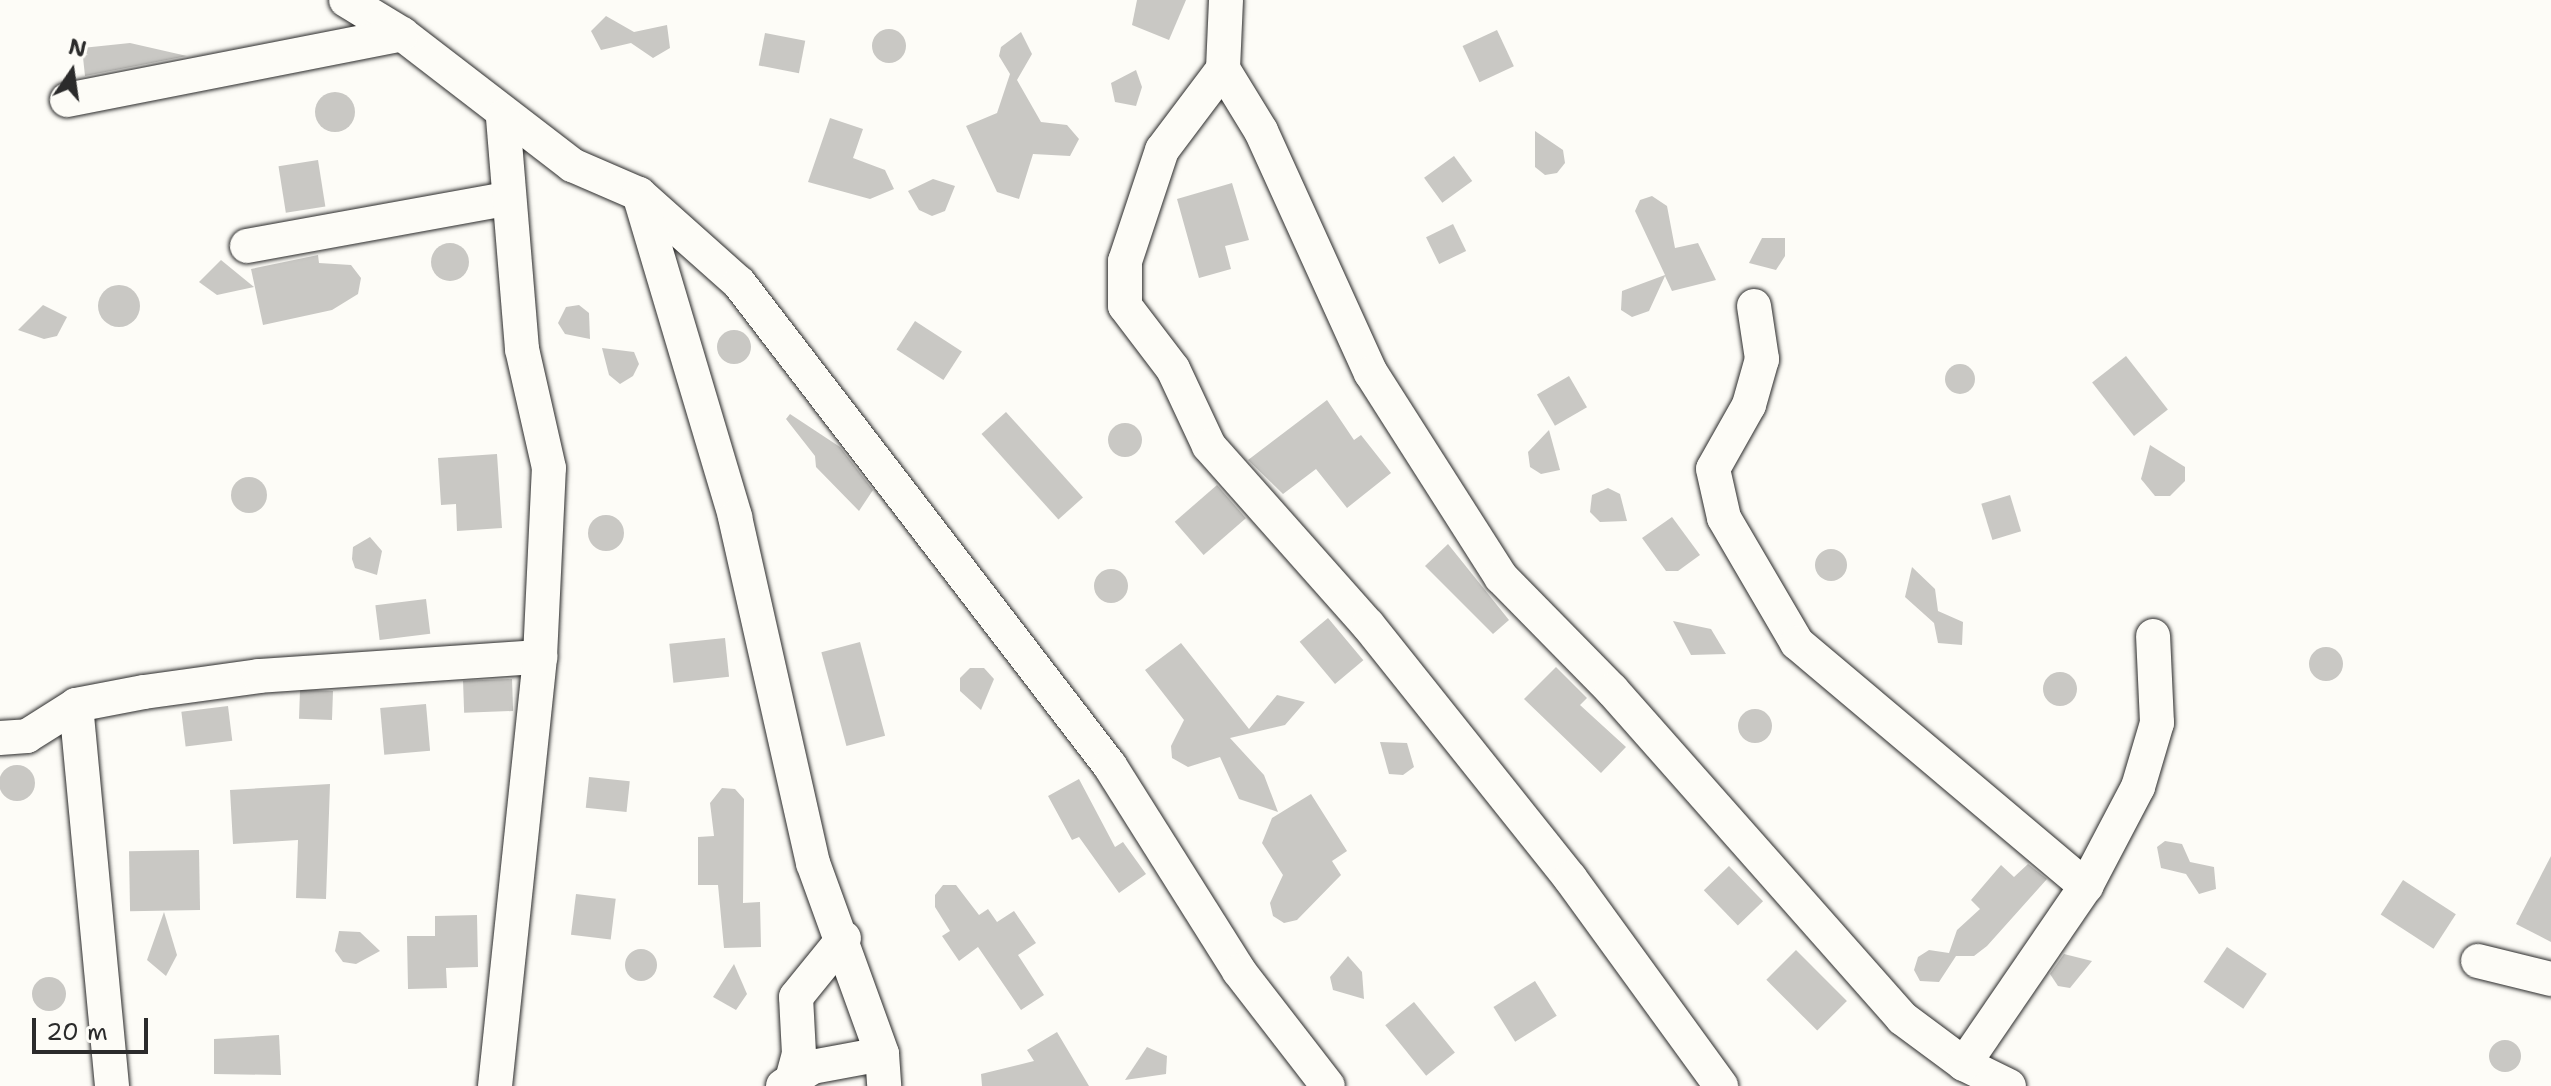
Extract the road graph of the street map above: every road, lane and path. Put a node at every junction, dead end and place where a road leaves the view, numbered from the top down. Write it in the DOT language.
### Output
graph roads {
  1 [pos="346,0"];
  2 [pos="1226,0"];
  3 [pos="402,34"];
  4 [pos="1223,69"];
  5 [pos="67,100"];
  6 [pos="503,117"];
  7 [pos="639,194"];
  8 [pos="505,199"];
  9 [pos="247,246"];
  10 [pos="1754,306"];
  11 [pos="2153,636"];
  12 [pos="540,657"];
  13 [pos="76,705"];
  14 [pos="0,738"];
  15 [pos="2086,886"];
  16 [pos="844,938"];
  17 [pos="2478,961"];
  18 [pos="2551,979"];
  19 [pos="1964,1064"];
  20 [pos="883,1070"];
  21 [pos="788,1081"];
  22 [pos="112,1086"];
  23 [pos="495,1086"];
  24 [pos="1328,1086"];
  25 [pos="1721,1086"];
  26 [pos="2009,1086"];
  1 -- 3 [label="street"];
  2 -- 4 [label="street"];
  3 -- 5 [label="street"];
  3 -- 6 [label="street"];
  4 -- 19 [label="street"];
  4 -- 25 [label="street"];
  6 -- 7 [label="street"];
  6 -- 8 [label="street"];
  7 -- 16 [label="street"];
  7 -- 24 [label="street"];
  8 -- 9 [label="street"];
  8 -- 12 [label="street"];
  10 -- 15 [label="street"];
  11 -- 15 [label="street"];
  12 -- 13 [label="street"];
  12 -- 23 [label="street"];
  13 -- 14 [label="street"];
  13 -- 22 [label="street"];
  15 -- 19 [label="street"];
  16 -- 20 [label="street"];
  16 -- 21 [label="street"];
  17 -- 18 [label="street"];
  19 -- 26 [label="street"];
  20 -- 21 [label="street"];
}
